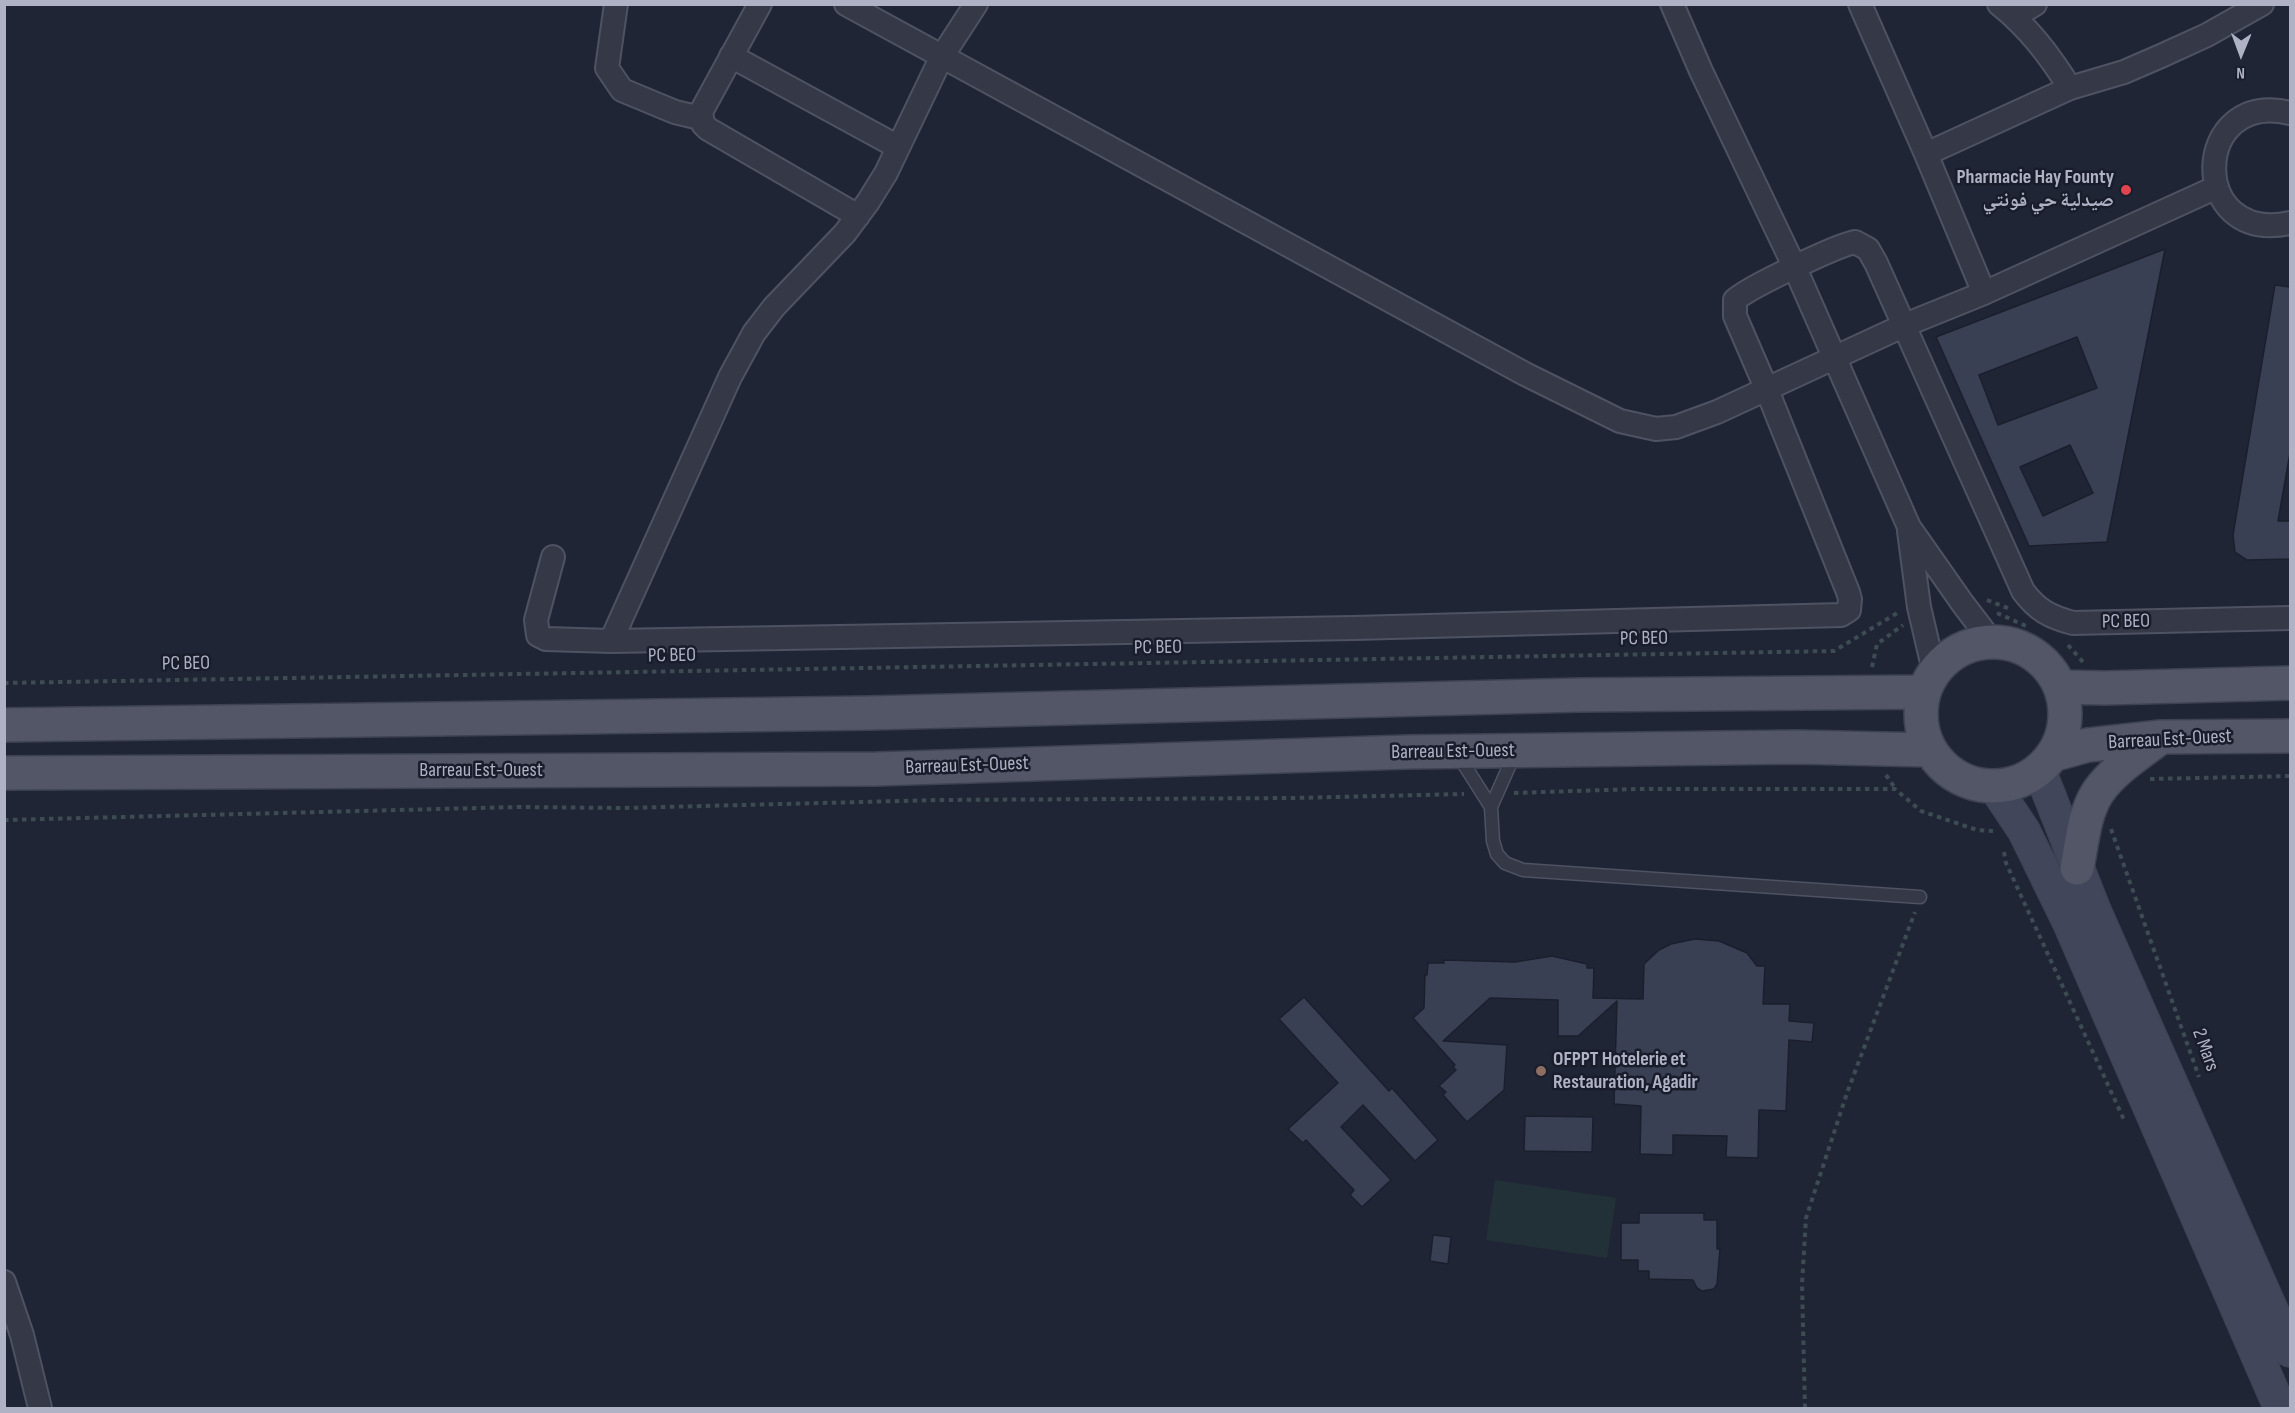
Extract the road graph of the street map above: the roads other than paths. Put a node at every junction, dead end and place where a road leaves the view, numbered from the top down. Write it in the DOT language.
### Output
graph roads {
  1 [pos="616,4"];
  2 [pos="759,4"];
  3 [pos="846,4"];
  4 [pos="976,4"];
  5 [pos="1672,4"];
  6 [pos="1860,4"];
  7 [pos="2035,4"];
  8 [pos="2262,4"];
  9 [pos="2007,10"];
  10 [pos="731,56"];
  11 [pos="941,58"];
  12 [pos="2070,88"];
  13 [pos="2290,113"];
  14 [pos="700,118"];
  15 [pos="898,147"];
  16 [pos="1926,154"];
  17 [pos="2217,187"];
  18 [pos="858,216"];
  19 [pos="2290,223"];
  20 [pos="1795,268"];
  21 [pos="1984,293"];
  22 [pos="1905,325"];
  23 [pos="1834,359"];
  24 [pos="1767,390"];
  25 [pos="1909,527"];
  26 [pos="553,557"];
  27 [pos="2290,618"];
  28 [pos="611,641"];
  29 [pos="1992,642"];
  30 [pos="1929,681"];
  31 [pos="2290,683"];
  32 [pos="2060,687"];
  33 [pos="4,725"];
  34 [pos="2290,736"];
  35 [pos="2161,737"];
  36 [pos="1930,750"];
  37 [pos="1516,751"];
  38 [pos="1456,752"];
  39 [pos="2046,762"];
  40 [pos="4,773"];
  41 [pos="1994,786"];
  42 [pos="1491,807"];
  43 [pos="2077,868"];
  44 [pos="1920,897"];
  45 [pos="4,1282"];
  46 [pos="2290,1351"];
  47 [pos="40,1408"];
  48 [pos="2280,1408"];
  1 -- 14 [label="street"];
  2 -- 10 [label="street"];
  3 -- 11 [label="street"];
  4 -- 11 [label="street"];
  5 -- 20 [label="street"];
  6 -- 16 [label="street"];
  7 -- 9 [label="street"];
  8 -- 12 [label="street"];
  9 -- 12 [label="street"];
  10 -- 14 [label="street"];
  10 -- 15 [label="street"];
  11 -- 15 [label="street"];
  11 -- 24 [label="street"];
  12 -- 16 [label="street"];
  13 -- 17 [label="street"];
  14 -- 18 [label="street"];
  15 -- 18 [label="street"];
  16 -- 21 [label="street"];
  17 -- 19 [label="street"];
  17 -- 21 [label="street"];
  18 -- 28 [label="street"];
  20 -- 22 [label="street"];
  20 -- 23 [label="street"];
  20 -- 24 [label="street"];
  21 -- 22 [label="street"];
  22 -- 23 [label="street"];
  22 -- 27 [label="street"];
  23 -- 24 [label="street"];
  23 -- 25 [label="street"];
  24 -- 28 [label="street"];
  25 -- 29 [label="street"];
  25 -- 30 [label="street"];
  26 -- 28 [label="street"];
  29 -- 30 [label="main road"];
  29 -- 32 [label="main road"];
  30 -- 33 [label="main road"];
  30 -- 36 [label="main road"];
  31 -- 32 [label="main road"];
  32 -- 39 [label="main road"];
  34 -- 35 [label="main road, Barreau Est-Ouest"];
  35 -- 39 [label="main road, Barreau Est-Ouest"];
  35 -- 43 [label="main road"];
  36 -- 37 [label="main road, Barreau Est-Ouest"];
  36 -- 41 [label="main road"];
  37 -- 38 [label="main road, Barreau Est-Ouest"];
  37 -- 42 [label="lane"];
  38 -- 40 [label="main road, Barreau Est-Ouest"];
  38 -- 42 [label="lane"];
  39 -- 41 [label="main road"];
  39 -- 43 [label="street"];
  41 -- 48 [label="street"];
  42 -- 44 [label="lane"];
  43 -- 46 [label="street"];
  45 -- 47 [label="street"];
}
